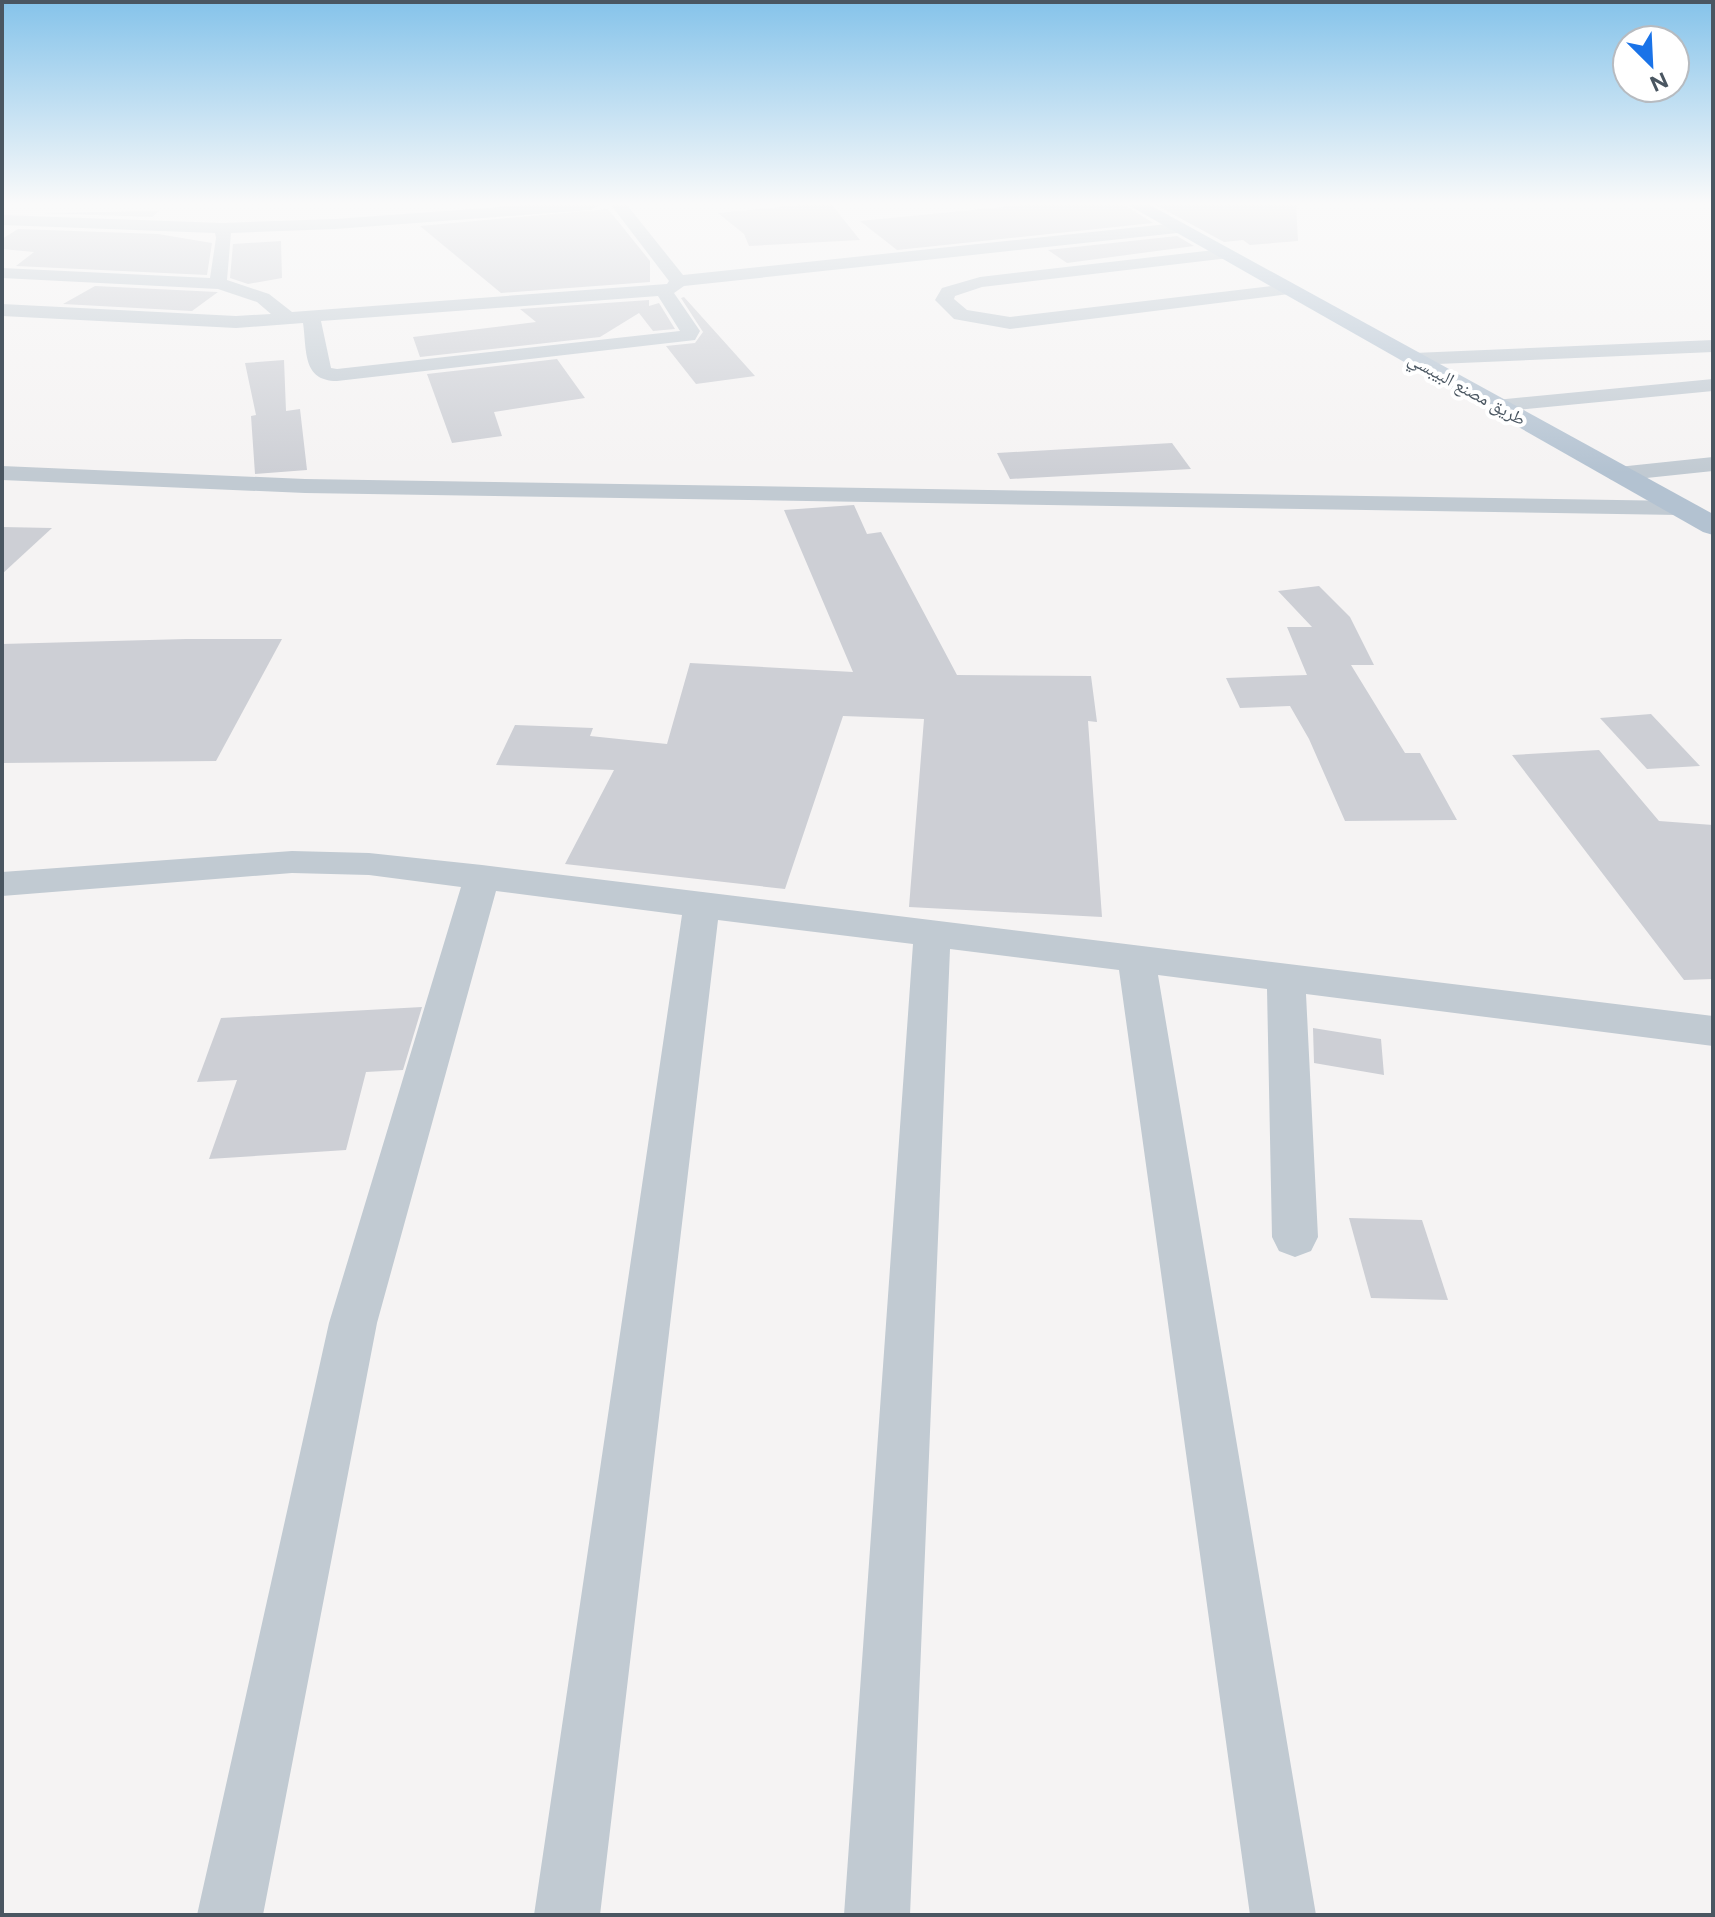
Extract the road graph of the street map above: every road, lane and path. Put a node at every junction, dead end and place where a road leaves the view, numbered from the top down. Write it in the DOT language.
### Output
graph roads {
  1 [pos="252,294"];
  2 [pos="564,294"];
  3 [pos="674,294"];
  4 [pos="947,294"];
  5 [pos="1244,294"];
  6 [pos="1299,294"];
  7 [pos="2,310"];
  8 [pos="311,317"];
  9 [pos="289,319"];
  10 [pos="1713,346"];
  11 [pos="1692,347"];
  12 [pos="1414,359"];
  13 [pos="1713,359"];
  14 [pos="1713,385"];
  15 [pos="1496,406"];
  16 [pos="1713,464"];
  17 [pos="2,473"];
  18 [pos="1618,474"];
  19 [pos="1679,508"];
  20 [pos="1713,526"];
  21 [pos="482,877"];
  22 [pos="2,884"];
  23 [pos="702,904"];
  24 [pos="932,934"];
  25 [pos="1136,959"];
  26 [pos="1286,978"];
  27 [pos="1713,1031"];
  28 [pos="1295,1237"];
  29 [pos="230,1915"];
  30 [pos="567,1915"];
  31 [pos="877,1915"];
  32 [pos="1283,1915"];
  1 -- 9 [label="street"];
  2 -- 8 [label="street"];
  3 -- 8 [label="street"];
  4 -- 5 [label="street"];
  6 -- 12 [label="main road, طريق مصنع البيبسي"];
  7 -- 9 [label="street"];
  8 -- 9 [label="street"];
  10 -- 11 [label="street"];
  11 -- 12 [label="street"];
  11 -- 13 [label="street"];
  12 -- 15 [label="main road, طريق مصنع البيبسي"];
  14 -- 15 [label="street"];
  15 -- 18 [label="main road, طريق مصنع البيبسي"];
  16 -- 18 [label="street"];
  17 -- 19 [label="street"];
  18 -- 19 [label="main road, طريق مصنع البيبسي"];
  19 -- 20 [label="main road, طريق مصنع البيبسي"];
  21 -- 22 [label="street"];
  21 -- 23 [label="street"];
  21 -- 29 [label="street"];
  23 -- 24 [label="street"];
  23 -- 30 [label="street"];
  24 -- 25 [label="street"];
  24 -- 31 [label="street"];
  25 -- 26 [label="street"];
  25 -- 32 [label="street"];
  26 -- 27 [label="street"];
  26 -- 28 [label="street"];
}
